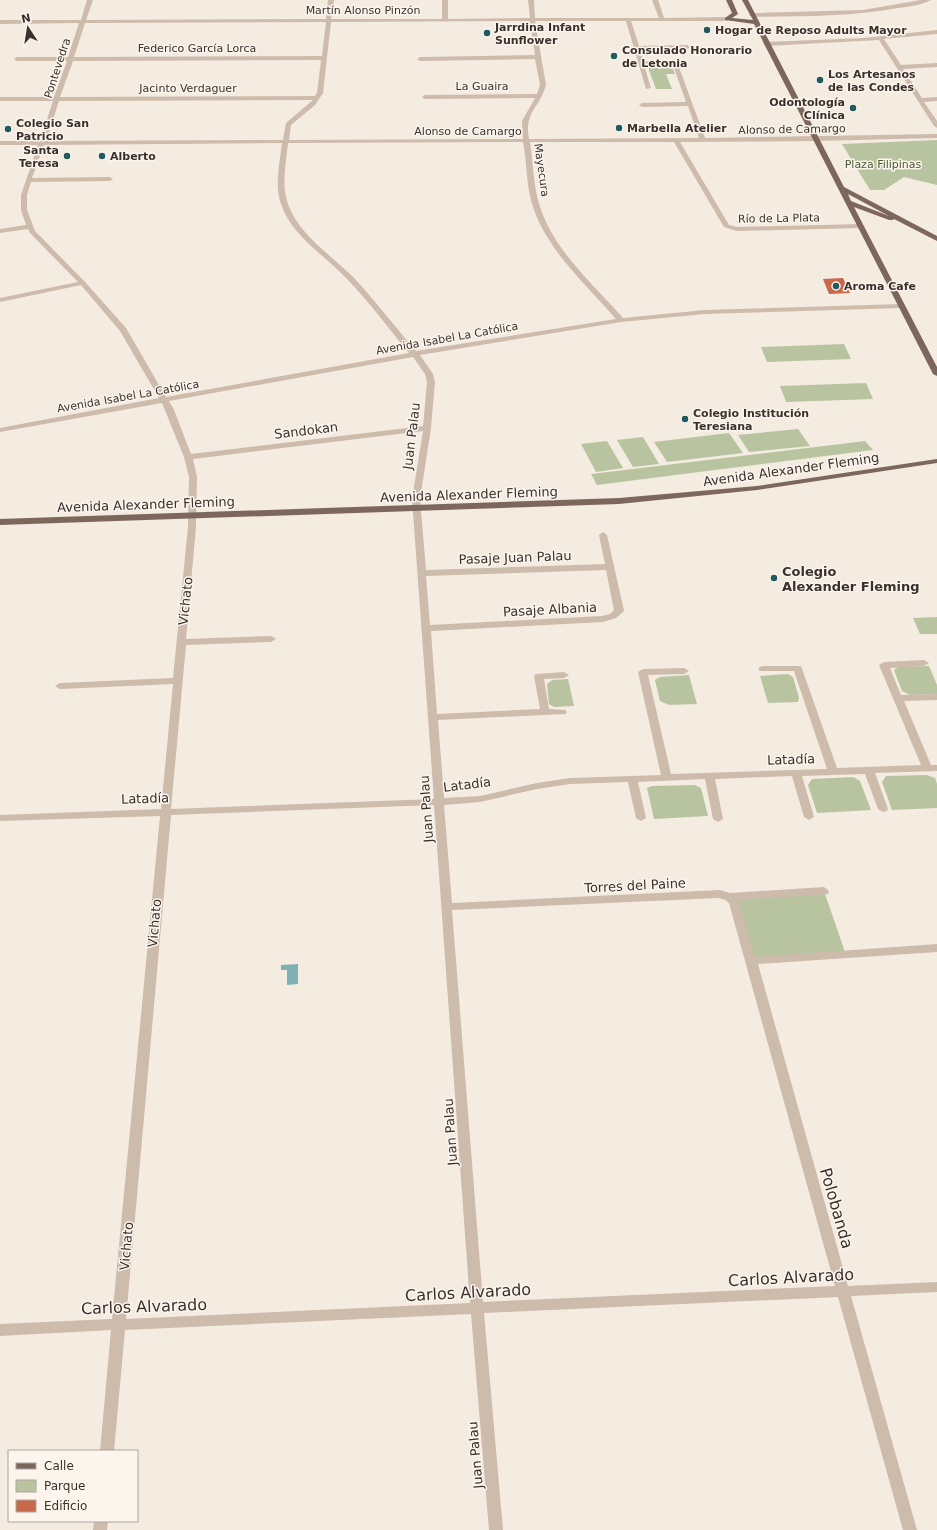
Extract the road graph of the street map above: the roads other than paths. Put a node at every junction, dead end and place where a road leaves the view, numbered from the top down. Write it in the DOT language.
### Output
graph roads {
  1 [pos="90,0"];
  2 [pos="331,0"];
  3 [pos="445,0"];
  4 [pos="531,0"];
  5 [pos="655,0"];
  6 [pos="729,0"];
  7 [pos="753,0"];
  8 [pos="928,0"];
  9 [pos="742,2"];
  10 [pos="752,15"];
  11 [pos="628,19"];
  12 [pos="662,19"];
  13 [pos="726,19"];
  14 [pos="328,20"];
  15 [pos="446,20"];
  16 [pos="532,20"];
  17 [pos="83,21"];
  18 [pos="0,22"];
  19 [pos="755,22"];
  20 [pos="937,32"];
  21 [pos="880,39"];
  22 [pos="766,44"];
  23 [pos="687,47"];
  24 [pos="636,48"];
  25 [pos="20,51"];
  26 [pos="70,58"];
  27 [pos="324,58"];
  28 [pos="538,58"];
  29 [pos="17,59"];
  30 [pos="420,59"];
  31 [pos="641,63"];
  32 [pos="937,65"];
  33 [pos="14,66"];
  34 [pos="899,67"];
  35 [pos="648,88"];
  36 [pos="1,90"];
  37 [pos="539,96"];
  38 [pos="425,97"];
  39 [pos="0,98"];
  40 [pos="318,98"];
  41 [pos="57,99"];
  42 [pos="937,99"];
  43 [pos="920,100"];
  44 [pos="690,104"];
  45 [pos="642,105"];
  46 [pos="937,126"];
  47 [pos="937,136"];
  48 [pos="817,139"];
  49 [pos="676,140"];
  50 [pos="703,140"];
  51 [pos="528,141"];
  52 [pos="286,142"];
  53 [pos="0,143"];
  54 [pos="42,143"];
  55 [pos="110,179"];
  56 [pos="28,180"];
  57 [pos="840,187"];
  58 [pos="848,202"];
  59 [pos="860,226"];
  60 [pos="29,227"];
  61 [pos="917,229"];
  62 [pos="0,231"];
  63 [pos="937,239"];
  64 [pos="83,283"];
  65 [pos="0,300"];
  66 [pos="902,306"];
  67 [pos="621,320"];
  68 [pos="414,354"];
  69 [pos="937,374"];
  70 [pos="165,400"];
  71 [pos="427,428"];
  72 [pos="0,430"];
  73 [pos="188,456"];
  74 [pos="937,460"];
  75 [pos="417,508"];
  76 [pos="192,515"];
  77 [pos="0,522"];
  78 [pos="603,535"];
  79 [pos="608,567"];
  80 [pos="422,573"];
  81 [pos="426,628"];
  82 [pos="271,639"];
  83 [pos="181,642"];
  84 [pos="924,663"];
  85 [pos="762,669"];
  86 [pos="684,671"];
  87 [pos="564,675"];
  88 [pos="177,681"];
  89 [pos="60,686"];
  90 [pos="937,697"];
  91 [pos="899,698"];
  92 [pos="545,712"];
  93 [pos="562,712"];
  94 [pos="433,717"];
  95 [pos="932,768"];
  96 [pos="869,770"];
  97 [pos="833,772"];
  98 [pos="796,773"];
  99 [pos="708,776"];
  100 [pos="667,778"];
  101 [pos="632,779"];
  102 [pos="439,802"];
  103 [pos="883,809"];
  104 [pos="164,811"];
  105 [pos="808,817"];
  106 [pos="0,818"];
  107 [pos="641,818"];
  108 [pos="718,819"];
  109 [pos="824,891"];
  110 [pos="728,896"];
  111 [pos="447,908"];
  112 [pos="937,948"];
  113 [pos="751,961"];
  114 [pos="937,1288"];
  115 [pos="843,1291"];
  116 [pos="477,1308"];
  117 [pos="119,1326"];
  118 [pos="0,1330"];
  119 [pos="107,1450"];
  120 [pos="496,1530"];
  121 [pos="910,1530"];
  1 -- 17 [label="street, Pontevedra"];
  2 -- 14 [label="street"];
  3 -- 15 [label="street"];
  4 -- 16 [label="street, Mayecura"];
  5 -- 12 [label="street"];
  6 -- 13 [label="main road"];
  7 -- 10 [label="main road"];
  8 -- 10 [label="street"];
  9 -- 10 [label="main road"];
  10 -- 19 [label="main road"];
  11 -- 12 [label="street, Martín Alonso Pinzón"];
  11 -- 16 [label="street, Martín Alonso Pinzón"];
  11 -- 24 [label="street"];
  12 -- 13 [label="street, Martín Alonso Pinzón"];
  13 -- 19 [label="main road"];
  14 -- 15 [label="street, Martín Alonso Pinzón"];
  14 -- 17 [label="street, Martín Alonso Pinzón"];
  14 -- 27 [label="street"];
  15 -- 16 [label="street, Martín Alonso Pinzón"];
  16 -- 28 [label="street, Mayecura"];
  17 -- 18 [label="street, Martín Alonso Pinzón"];
  17 -- 26 [label="street, Pontevedra"];
  19 -- 22 [label="main road"];
  20 -- 21 [label="street"];
  21 -- 22 [label="street"];
  21 -- 34 [label="street"];
  22 -- 48 [label="main road"];
  23 -- 24 [label="street"];
  24 -- 31 [label="street"];
  25 -- 29 [label="street"];
  26 -- 27 [label="street, Federico García Lorca"];
  26 -- 29 [label="street, Federico García Lorca"];
  26 -- 41 [label="street, Pontevedra"];
  27 -- 40 [label="street"];
  28 -- 30 [label="street"];
  28 -- 37 [label="street, Mayecura"];
  29 -- 33 [label="street"];
  31 -- 35 [label="street"];
  31 -- 44 [label="street"];
  32 -- 34 [label="street"];
  34 -- 43 [label="street"];
  36 -- 39 [label="street"];
  37 -- 38 [label="street, La Guaira"];
  37 -- 51 [label="street, Mayecura"];
  39 -- 41 [label="street, Jacinto Verdaguer"];
  40 -- 41 [label="street, Jacinto Verdaguer"];
  40 -- 52 [label="street, Juan Palau"];
  41 -- 54 [label="street, Pontevedra"];
  42 -- 43 [label="street"];
  43 -- 46 [label="street"];
  44 -- 45 [label="street"];
  44 -- 50 [label="street"];
  47 -- 48 [label="street, Alonso de Camargo"];
  48 -- 50 [label="street, Alonso de Camargo"];
  48 -- 57 [label="main road"];
  49 -- 50 [label="street, Alonso de Camargo"];
  49 -- 51 [label="street, Alonso de Camargo"];
  49 -- 59 [label="street, Río de La Plata"];
  51 -- 52 [label="street, Alonso de Camargo"];
  51 -- 67 [label="street, Mayecura"];
  52 -- 54 [label="street, Alonso de Camargo"];
  52 -- 68 [label="street, Juan Palau"];
  53 -- 54 [label="street, Alonso de Camargo"];
  54 -- 56 [label="street, Pontevedra"];
  55 -- 56 [label="street"];
  56 -- 60 [label="street, Pontevedra"];
  57 -- 58 [label="main road"];
  57 -- 61 [label="main road"];
  58 -- 59 [label="main road"];
  58 -- 61 [label="main road"];
  59 -- 66 [label="main road"];
  60 -- 62 [label="street"];
  60 -- 64 [label="street, Vichato"];
  61 -- 63 [label="main road"];
  64 -- 65 [label="street"];
  64 -- 70 [label="street, Vichato"];
  66 -- 67 [label="street, Avenida Isabel La Católica"];
  66 -- 69 [label="main road"];
  67 -- 68 [label="street, Avenida Isabel La Católica"];
  68 -- 70 [label="street, Avenida Isabel La Católica"];
  68 -- 71 [label="street, Juan Palau"];
  70 -- 72 [label="street, Avenida Isabel La Católica"];
  70 -- 73 [label="street, Vichato"];
  71 -- 73 [label="street, Sandokan"];
  71 -- 75 [label="street, Juan Palau"];
  73 -- 76 [label="street, Vichato"];
  74 -- 75 [label="main road, Avenida Alexander Fleming"];
  75 -- 76 [label="main road, Avenida Alexander Fleming"];
  75 -- 80 [label="street, Juan Palau"];
  76 -- 77 [label="main road, Avenida Alexander Fleming"];
  76 -- 83 [label="street, Vichato"];
  78 -- 79 [label="street, Pasaje Albania"];
  79 -- 80 [label="street, Pasaje Juan Palau"];
  79 -- 81 [label="street, Pasaje Albania"];
  80 -- 81 [label="street, Juan Palau"];
  81 -- 94 [label="street, Juan Palau"];
  82 -- 83 [label="street"];
  83 -- 88 [label="street, Vichato"];
  84 -- 91 [label="street"];
  85 -- 97 [label="street"];
  86 -- 100 [label="street"];
  87 -- 92 [label="street"];
  88 -- 89 [label="street"];
  88 -- 104 [label="street, Vichato"];
  90 -- 91 [label="street"];
  91 -- 95 [label="street"];
  92 -- 93 [label="street"];
  92 -- 94 [label="street"];
  94 -- 102 [label="street, Juan Palau"];
  95 -- 96 [label="street, Latadía"];
  96 -- 97 [label="street, Latadía"];
  96 -- 103 [label="street"];
  97 -- 98 [label="street, Latadía"];
  98 -- 99 [label="street, Latadía"];
  98 -- 105 [label="street"];
  99 -- 100 [label="street, Latadía"];
  99 -- 108 [label="street"];
  100 -- 101 [label="street, Latadía"];
  101 -- 102 [label="street, Latadía"];
  101 -- 107 [label="street"];
  102 -- 104 [label="street, Latadía"];
  102 -- 111 [label="street, Juan Palau"];
  104 -- 106 [label="street, Latadía"];
  104 -- 117 [label="street, Vichato"];
  109 -- 110 [label="street, Torres del Paine"];
  110 -- 111 [label="street, Torres del Paine"];
  110 -- 113 [label="street, Polobanda"];
  111 -- 116 [label="street, Juan Palau"];
  112 -- 113 [label="street"];
  113 -- 115 [label="street, Polobanda"];
  114 -- 115 [label="street, Carlos Alvarado"];
  115 -- 116 [label="street, Carlos Alvarado"];
  115 -- 121 [label="street, Polobanda"];
  116 -- 117 [label="street, Carlos Alvarado"];
  116 -- 120 [label="street, Juan Palau"];
  117 -- 118 [label="street, Carlos Alvarado"];
  117 -- 119 [label="street, Vichato"];
}
